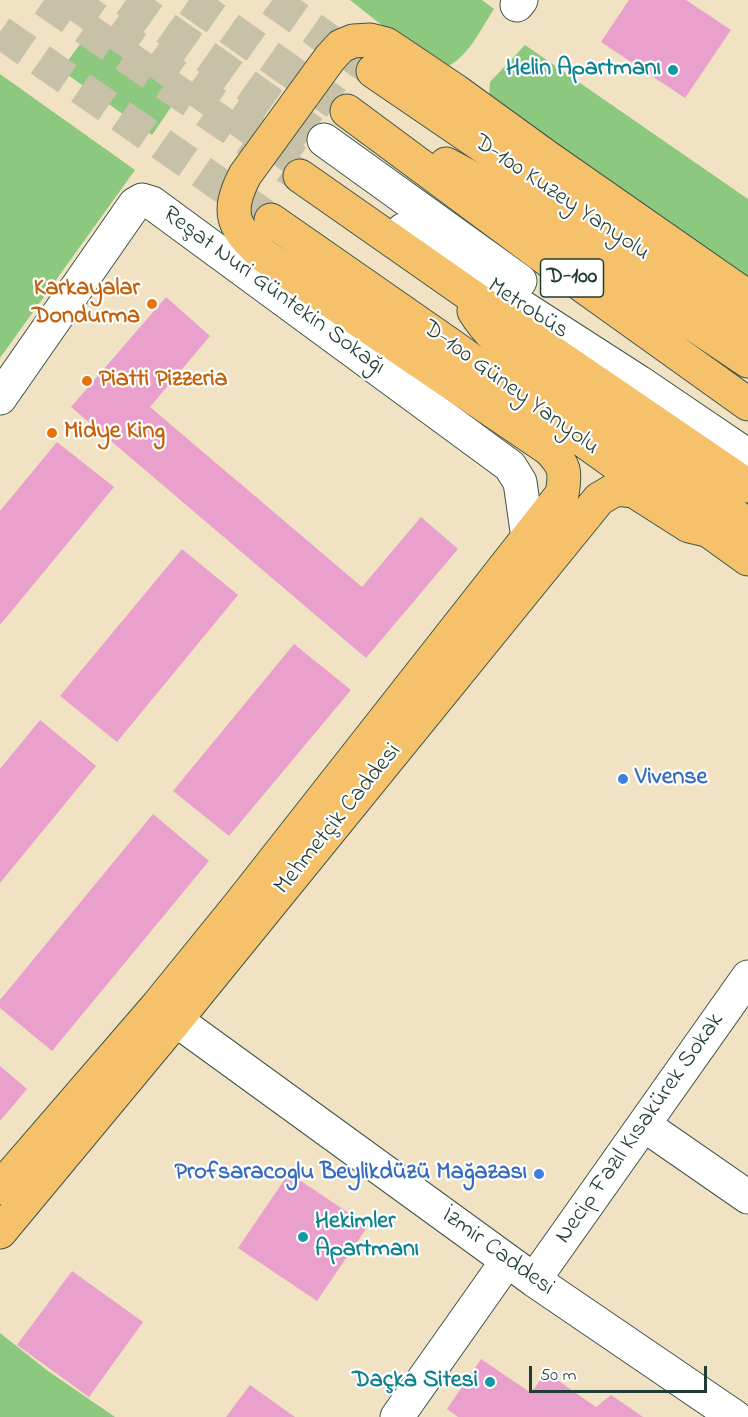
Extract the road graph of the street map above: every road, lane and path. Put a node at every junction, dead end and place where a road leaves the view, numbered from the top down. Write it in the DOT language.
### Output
graph roads {
  1 [pos="373,71"];
  2 [pos="347,111"];
  3 [pos="324,140"];
  4 [pos="399,148"];
  5 [pos="303,172"];
  6 [pos="271,220"];
  7 [pos="459,287"];
  8 [pos="748,297"];
  9 [pos="748,329"];
  10 [pos="748,361"];
  11 [pos="0,398"];
  12 [pos="748,404"];
  13 [pos="748,438"];
  14 [pos="748,456"];
  15 [pos="748,486"];
  16 [pos="748,525"];
  17 [pos="536,528"];
  18 [pos="706,530"];
  19 [pos="748,559"];
  20 [pos="748,977"];
  21 [pos="167,1012"];
  22 [pos="644,1125"];
  23 [pos="0,1188"];
  24 [pos="748,1197"];
  25 [pos="0,1232"];
  26 [pos="507,1261"];
  27 [pos="534,1280"];
  28 [pos="397,1417"];
  29 [pos="735,1417"];
  1 -- 9 [label="main road, D-100 Kuzey Yanyolu"];
  2 -- 4 [label="main road, D-100"];
  3 -- 13 [label="street, Metrobüs"];
  4 -- 10 [label="main road"];
  4 -- 12 [label="main road, D-100"];
  5 -- 7 [label="main road"];
  5 -- 14 [label="street, Metrobüs"];
  6 -- 18 [label="main road, D-100 Güney Yanyolu"];
  7 -- 15 [label="main road"];
  7 -- 16 [label="main road"];
  8 -- 17 [label="main road, Mehmetçik Caddesi"];
  11 -- 17 [label="street, Reşat Nuri Güntekin Sokağı"];
  17 -- 21 [label="main road, Mehmetçik Caddesi"];
  18 -- 19 [label="main road, D-100 Güney Yanyolu"];
  18 -- 21 [label="main road, Mehmetçik Caddesi"];
  20 -- 22 [label="street, Necip Fazıl Kısakürek Sokak"];
  21 -- 23 [label="main road, Mehmetçik Caddesi"];
  21 -- 25 [label="main road, Mehmetçik Caddesi"];
  21 -- 26 [label="street, İzmir Caddesi"];
  22 -- 24 [label="street"];
  22 -- 27 [label="street, Necip Fazıl Kısakürek Sokak"];
  26 -- 27 [label="street, İzmir Caddesi"];
  26 -- 28 [label="street"];
  27 -- 29 [label="street, İzmir Caddesi"];
}
